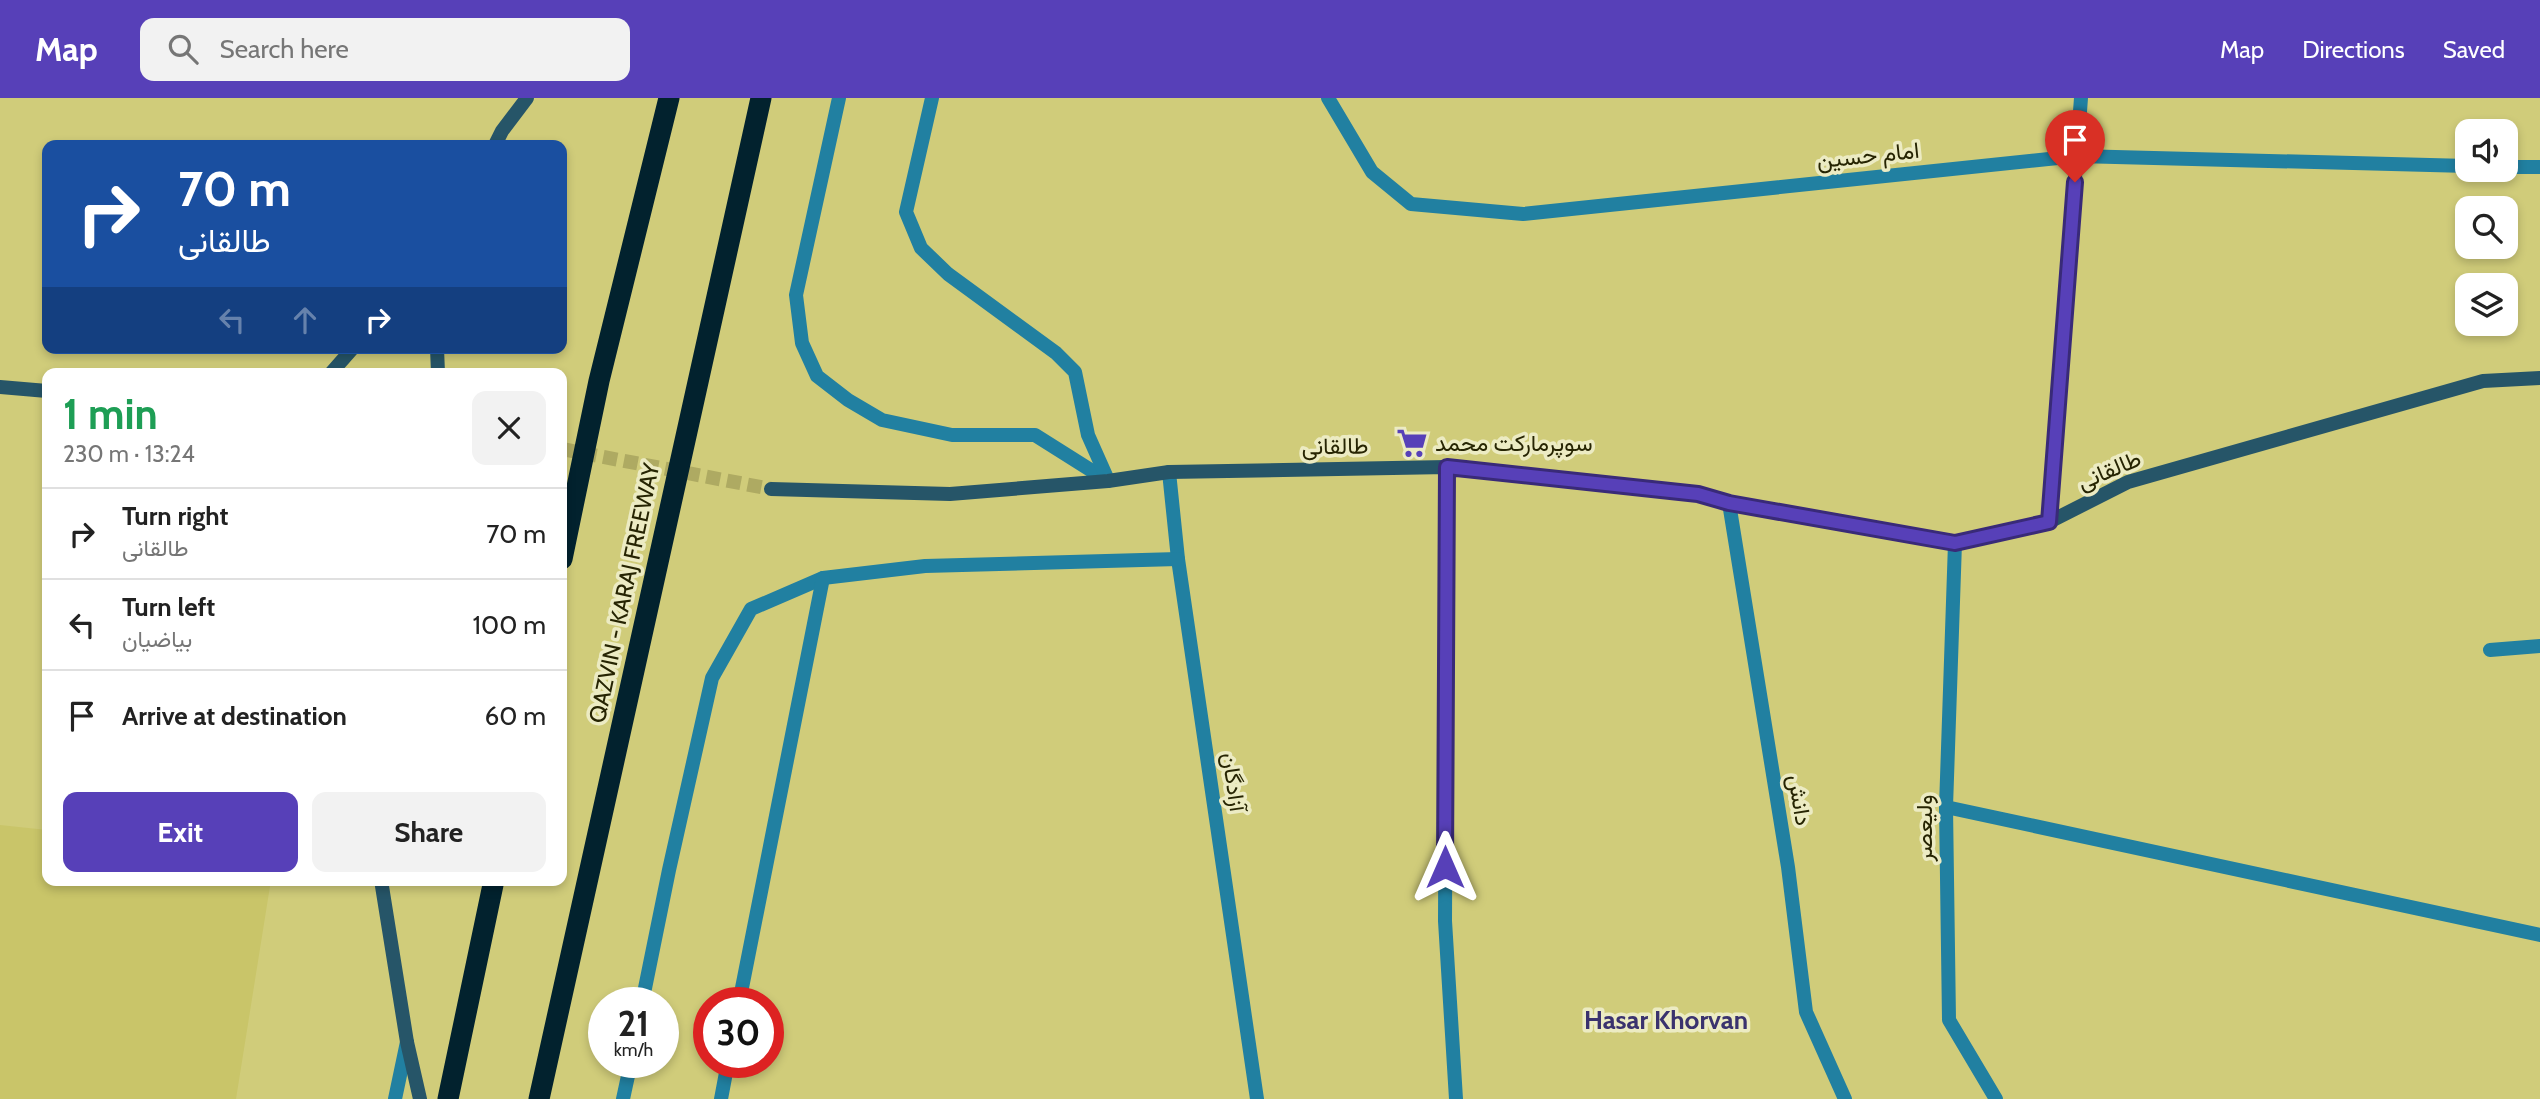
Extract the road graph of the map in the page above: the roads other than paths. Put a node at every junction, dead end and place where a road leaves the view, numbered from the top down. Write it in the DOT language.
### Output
graph roads {
  1 [pos="512,98"];
  2 [pos="527,98"];
  3 [pos="669,98"];
  4 [pos="761,98"];
  5 [pos="839,98"];
  6 [pos="932,98"];
  7 [pos="1328,98"];
  8 [pos="2081,98"];
  9 [pos="502,131"];
  10 [pos="498,140"];
  11 [pos="2077,156"];
  12 [pos="2455,166"];
  13 [pos="2518,167"];
  14 [pos="2540,167"];
  15 [pos="348,354"];
  16 [pos="335,368"];
  17 [pos="2540,378"];
  18 [pos="0,387"];
  19 [pos="42,391"];
  20 [pos="1447,467"];
  21 [pos="1169,472"];
  22 [pos="1108,481"];
  23 [pos="771,489"];
  24 [pos="1729,503"];
  25 [pos="2049,522"];
  26 [pos="567,535"];
  27 [pos="1955,543"];
  28 [pos="1178,559"];
  29 [pos="822,578"];
  30 [pos="2540,646"];
  31 [pos="2490,650"];
  32 [pos="1946,807"];
  33 [pos="382,886"];
  34 [pos="493,886"];
  35 [pos="2540,935"];
  36 [pos="645,987"];
  37 [pos="743,987"];
  38 [pos="407,1042"];
  39 [pos="628,1078"];
  40 [pos="725,1078"];
  41 [pos="395,1099"];
  42 [pos="420,1099"];
  43 [pos="448,1099"];
  44 [pos="539,1099"];
  45 [pos="623,1099"];
  46 [pos="721,1099"];
  47 [pos="1257,1099"];
  48 [pos="1456,1099"];
  49 [pos="1845,1099"];
  50 [pos="1996,1099"];
  1 -- 9 [label="main road"];
  2 -- 9 [label="main road"];
  3 -- 26 [label="highway"];
  4 -- 44 [label="highway, QAZVIN - KARAJ FREEWAY"];
  5 -- 22 [label="street"];
  6 -- 22 [label="street"];
  7 -- 11 [label="street, امام حسین"];
  8 -- 11 [label="street"];
  9 -- 10 [label="main road"];
  11 -- 12 [label="street, امام حسین"];
  11 -- 25 [label="street"];
  13 -- 14 [label="street"];
  15 -- 16 [label="main road"];
  17 -- 25 [label="main road, طالقانی"];
  18 -- 19 [label="main road"];
  20 -- 21 [label="main road, طالقانی"];
  20 -- 24 [label="main road, طالقانی"];
  20 -- 48 [label="street"];
  21 -- 22 [label="main road, طالقانی"];
  21 -- 28 [label="street, آزادگان"];
  22 -- 23 [label="main road, طالقانی"];
  24 -- 27 [label="main road, طالقانی"];
  24 -- 49 [label="street, دانش"];
  25 -- 27 [label="main road, طالقانی"];
  27 -- 32 [label="street, ولیعصر"];
  28 -- 29 [label="street"];
  28 -- 47 [label="street, آزادگان"];
  29 -- 36 [label="street"];
  29 -- 37 [label="street"];
  30 -- 31 [label="street"];
  32 -- 35 [label="street"];
  32 -- 50 [label="street, ولیعصر"];
  33 -- 38 [label="main road"];
  34 -- 43 [label="highway"];
  38 -- 41 [label="street"];
  38 -- 42 [label="main road"];
  39 -- 45 [label="street"];
  40 -- 46 [label="street"];
}
